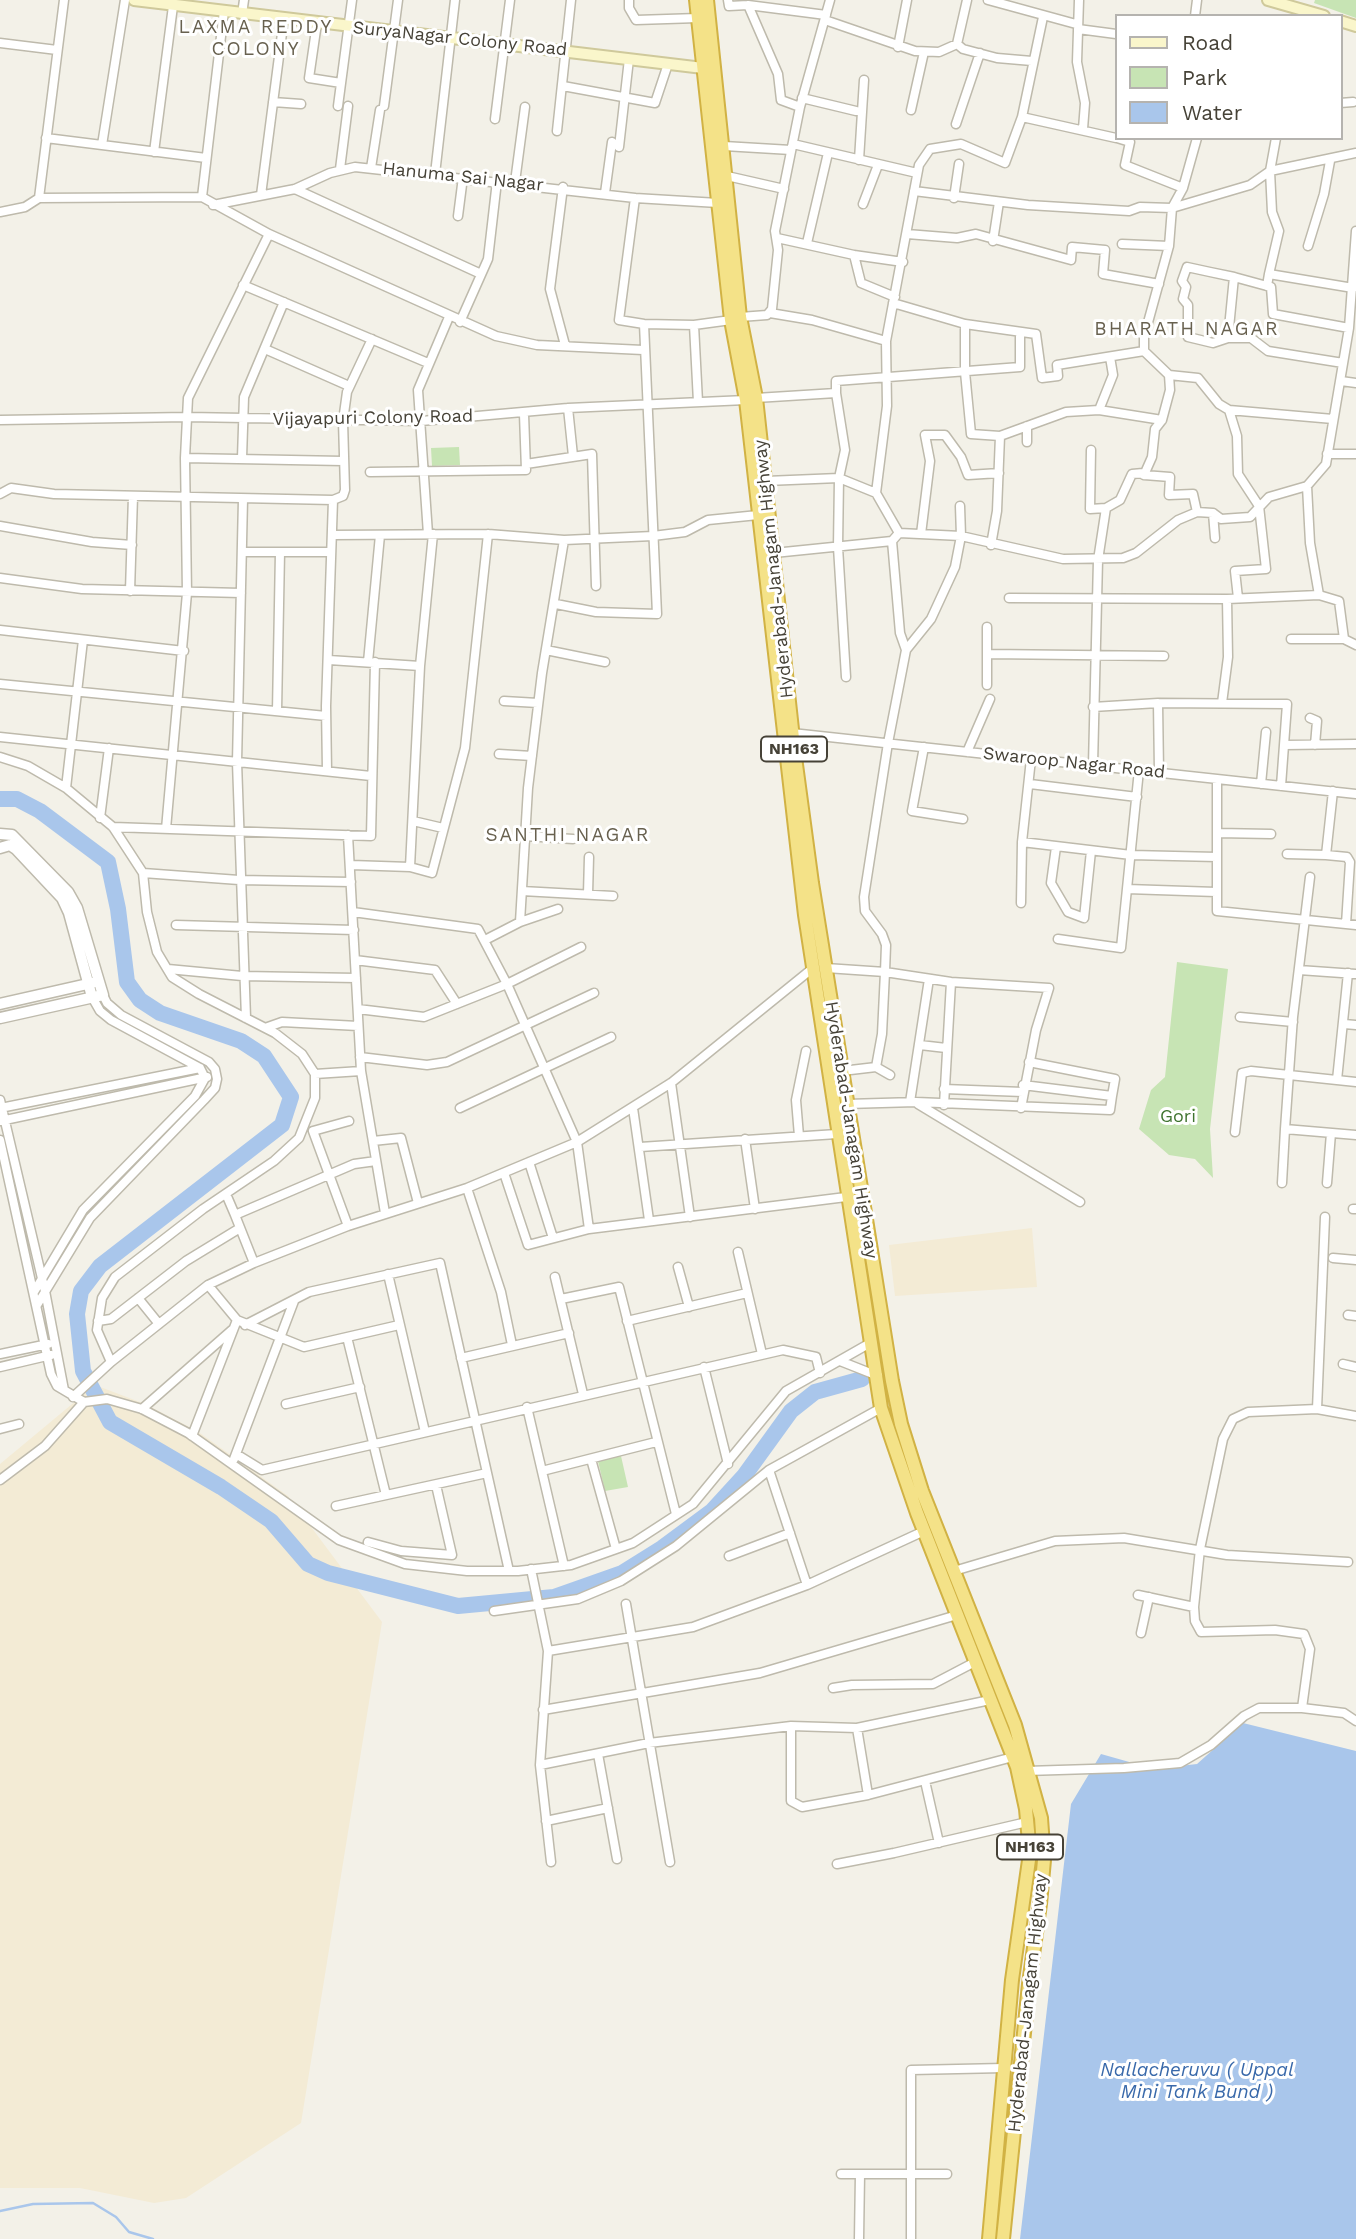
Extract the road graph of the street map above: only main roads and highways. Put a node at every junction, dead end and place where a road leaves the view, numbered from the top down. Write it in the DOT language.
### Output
graph roads {
  1 [pos="134,0"];
  2 [pos="696,0"];
  3 [pos="707,0"];
  4 [pos="1268,0"];
  5 [pos="1310,5"];
  6 [pos="703,68"];
  7 [pos="736,318"];
  8 [pos="751,399"];
  9 [pos="774,608"];
  10 [pos="819,968"];
  11 [pos="1023,1772"];
  12 [pos="989,2239"];
  13 [pos="1003,2239"];
  1 -- 6 [label="main road, SuryaNagar Colony Road"];
  2 -- 6 [label="highway, Hyderabad-Janagam Highway / NH163"];
  3 -- 7 [label="highway, Hyderabad-Janagam Highway / NH163"];
  4 -- 5 [label="main road"];
  6 -- 7 [label="highway, Hyderabad-Janagam Highway / NH163"];
  7 -- 8 [label="highway, Hyderabad-Janagam Highway / NH163"];
  8 -- 9 [label="highway, Hyderabad-Janagam Highway / NH163"];
  8 -- 9 [label="highway, Hyderabad-Janagam Highway / NH163"];
  9 -- 10 [label="highway, Hyderabad-Janagam Highway / NH163"];
  9 -- 10 [label="highway, Hyderabad-Janagam Highway / NH163"];
  10 -- 11 [label="highway, Hyderabad-Janagam Highway / NH163"];
  10 -- 11 [label="highway, Hyderabad-Janagam Highway / NH163"];
  11 -- 12 [label="highway, Hyderabad-Janagam Highway / NH163"];
  11 -- 13 [label="highway, Hyderabad-Janagam Highway / NH163"];
}
